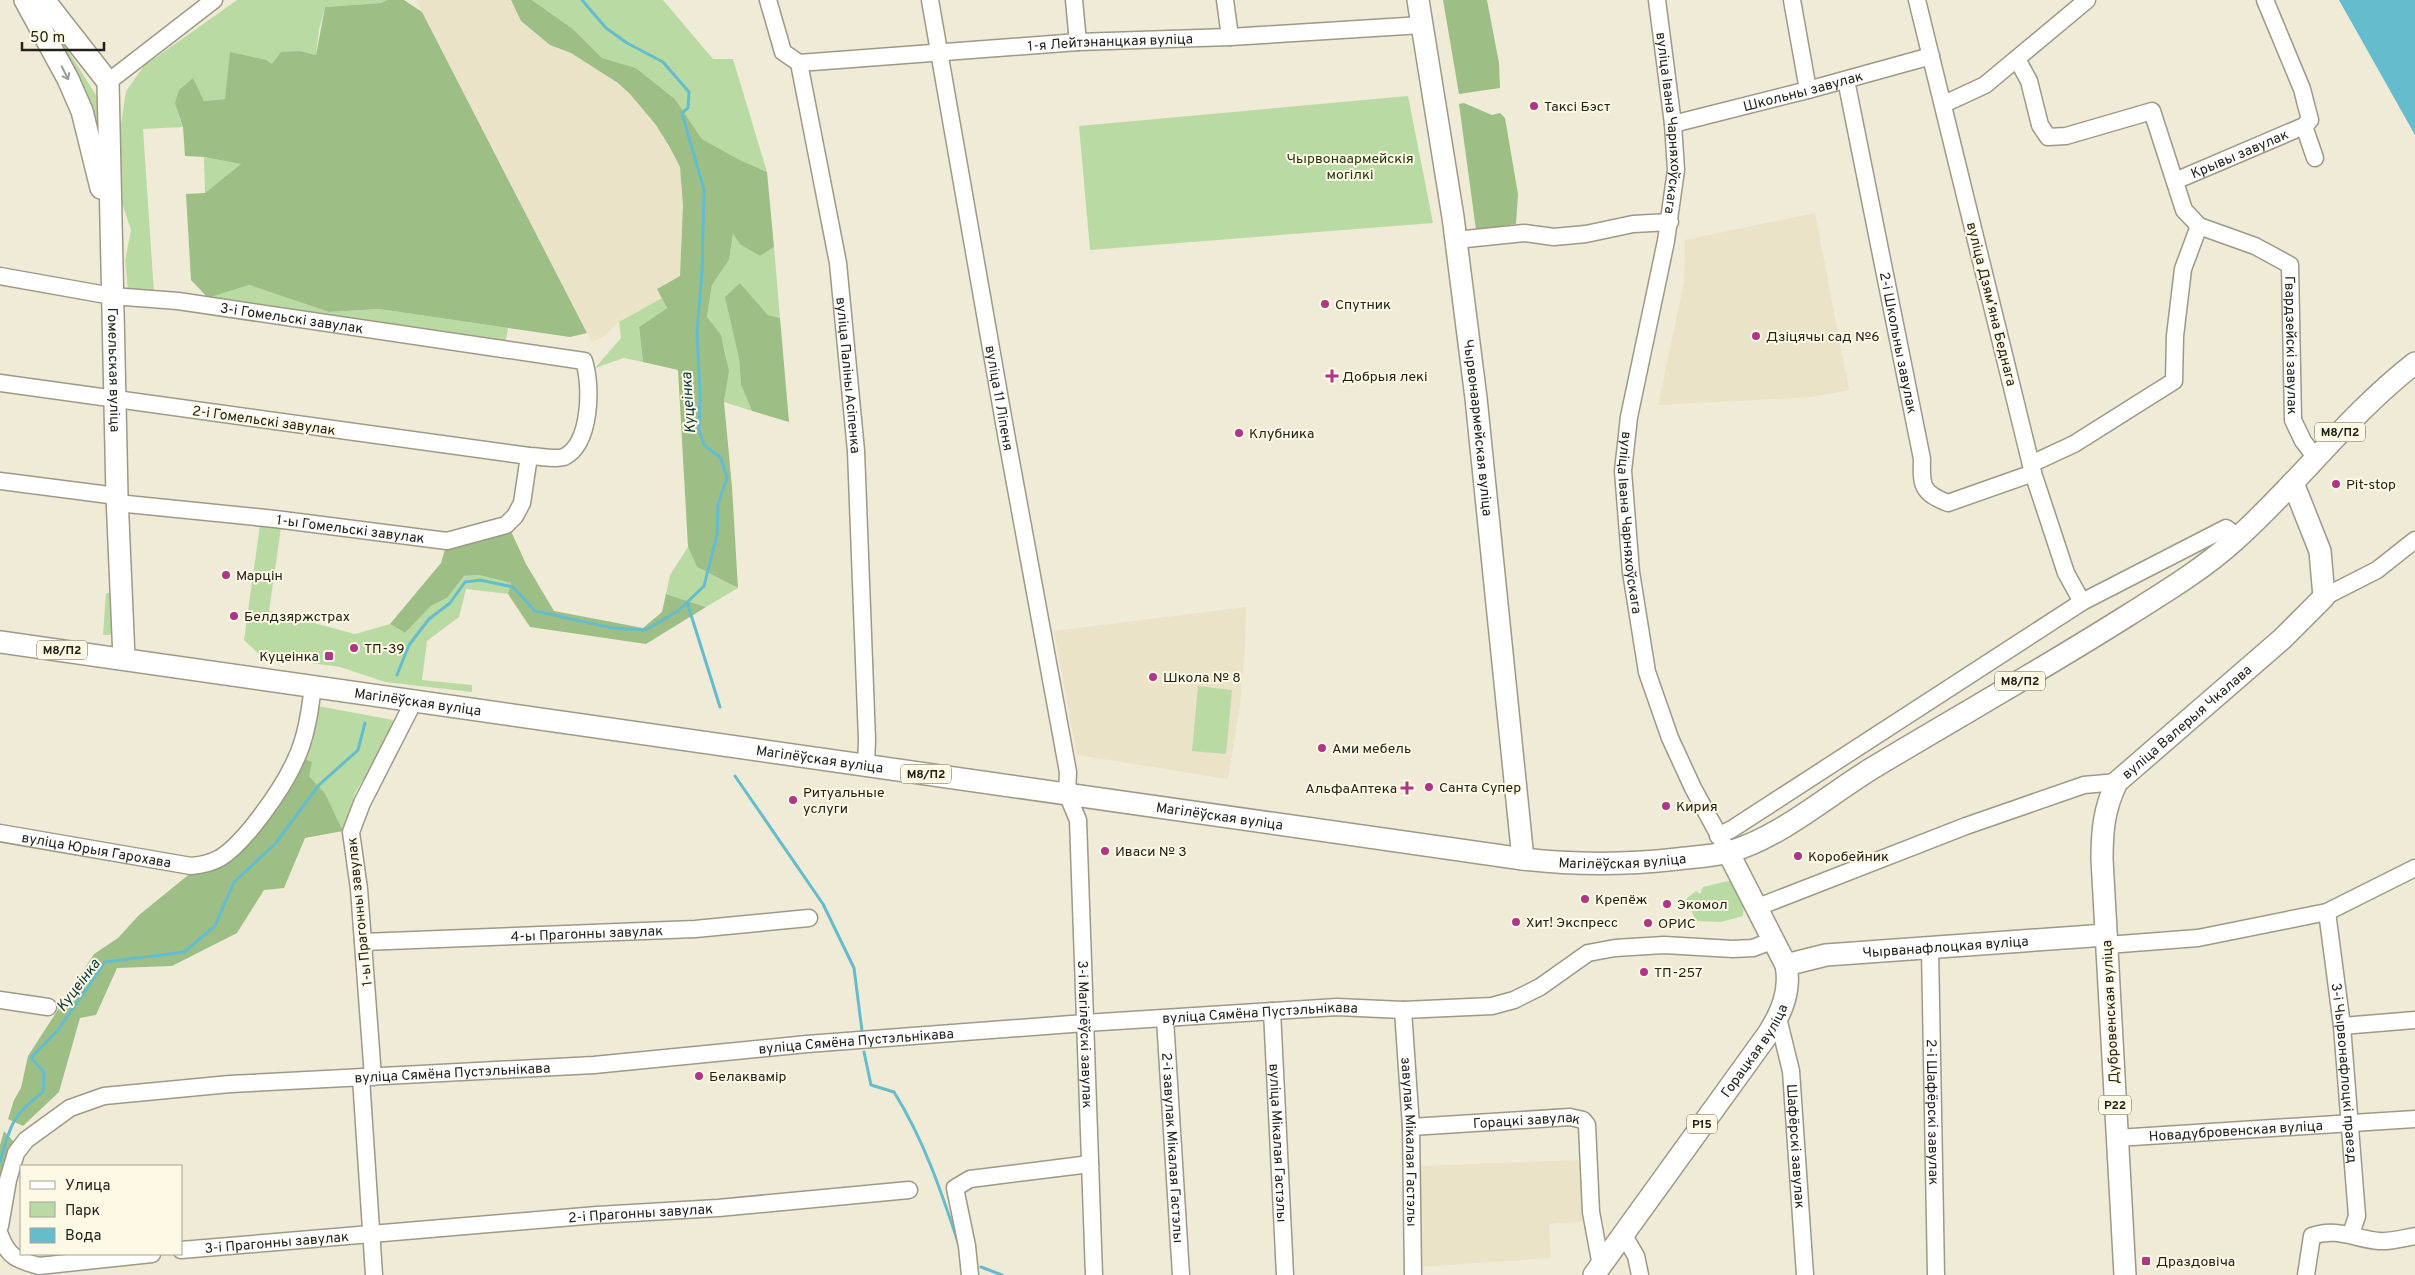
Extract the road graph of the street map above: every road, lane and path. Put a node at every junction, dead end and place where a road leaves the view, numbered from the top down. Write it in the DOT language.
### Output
graph roads {
  1 [pos="25,0"];
  2 [pos="44,0"];
  3 [pos="214,0"];
  4 [pos="768,0"];
  5 [pos="930,0"];
  6 [pos="1074,0"];
  7 [pos="1225,0"];
  8 [pos="1418,0"];
  9 [pos="1657,0"];
  10 [pos="1792,0"];
  11 [pos="1917,0"];
  12 [pos="2087,0"];
  13 [pos="2266,0"];
  14 [pos="1422,26"];
  15 [pos="1230,37"];
  16 [pos="1078,42"];
  17 [pos="939,53"];
  18 [pos="1931,56"];
  19 [pos="2017,59"];
  20 [pos="799,62"];
  21 [pos="1846,80"];
  22 [pos="108,82"];
  23 [pos="1808,90"];
  24 [pos="1944,104"];
  25 [pos="1673,124"];
  26 [pos="2304,126"];
  27 [pos="2315,158"];
  28 [pos="2175,181"];
  29 [pos="1670,222"];
  30 [pos="2199,226"];
  31 [pos="1456,240"];
  32 [pos="111,245"];
  33 [pos="0,276"];
  34 [pos="112,296"];
  35 [pos="584,361"];
  36 [pos="2415,362"];
  37 [pos="0,383"];
  38 [pos="114,400"];
  39 [pos="529,456"];
  40 [pos="2316,458"];
  41 [pos="2032,469"];
  42 [pos="0,481"];
  43 [pos="2293,483"];
  44 [pos="117,500"];
  45 [pos="2239,537"];
  46 [pos="2415,540"];
  47 [pos="2324,598"];
  48 [pos="2082,602"];
  49 [pos="0,642"];
  50 [pos="124,658"];
  51 [pos="313,686"];
  52 [pos="414,701"];
  53 [pos="866,765"];
  54 [pos="2116,782"];
  55 [pos="1067,794"];
  56 [pos="0,832"];
  57 [pos="1723,844"];
  58 [pos="1523,859"];
  59 [pos="2415,868"];
  60 [pos="1758,907"];
  61 [pos="2327,912"];
  62 [pos="809,918"];
  63 [pos="1774,940"];
  64 [pos="2107,940"];
  65 [pos="363,942"];
  66 [pos="1930,948"];
  67 [pos="1786,965"];
  68 [pos="0,1000"];
  69 [pos="48,1007"];
  70 [pos="1403,1010"];
  71 [pos="1272,1011"];
  72 [pos="1778,1018"];
  73 [pos="1165,1019"];
  74 [pos="2415,1020"];
  75 [pos="1085,1023"];
  76 [pos="2342,1026"];
  77 [pos="367,1077"];
  78 [pos="2415,1119"];
  79 [pos="2348,1125"];
  80 [pos="1411,1127"];
  81 [pos="2117,1138"];
  82 [pos="1090,1164"];
  83 [pos="909,1190"];
  84 [pos="0,1226"];
  85 [pos="1623,1234"];
  86 [pos="2351,1234"];
  87 [pos="372,1236"];
  88 [pos="2415,1236"];
  89 [pos="3,1242"];
  90 [pos="182,1250"];
  91 [pos="143,1255"];
  92 [pos="1598,1271"];
  93 [pos="374,1275"];
  94 [pos="970,1275"];
  95 [pos="1094,1275"];
  96 [pos="1181,1275"];
  97 [pos="1285,1275"];
  98 [pos="1413,1275"];
  99 [pos="1640,1275"];
  100 [pos="1805,1275"];
  101 [pos="1936,1275"];
  102 [pos="2125,1275"];
  103 [pos="2306,1275"];
  1 -- 32 [label="main road, one-way"];
  2 -- 22 [label="main road"];
  3 -- 22 [label="street"];
  4 -- 20 [label="street"];
  5 -- 17 [label="street, вуліца 11 Ліпеня"];
  6 -- 16 [label="street"];
  7 -- 15 [label="street"];
  8 -- 14 [label="main road, Чырвонаармейская вуліца"];
  9 -- 25 [label="street, вуліца Івана Чарняхоўскага"];
  10 -- 23 [label="street"];
  11 -- 18 [label="street, вуліца Дзямʼяна Беднага"];
  12 -- 19 [label="street"];
  13 -- 26 [label="street"];
  14 -- 15 [label="street, 1-я Лейтэнанцкая вуліца"];
  14 -- 31 [label="main road, Чырвонаармейская вуліца"];
  15 -- 16 [label="street, 1-я Лейтэнанцкая вуліца"];
  16 -- 17 [label="street, 1-я Лейтэнанцкая вуліца"];
  17 -- 20 [label="street, 1-я Лейтэнанцкая вуліца"];
  17 -- 55 [label="street, вуліца 11 Ліпеня"];
  18 -- 21 [label="street, Школьны завулак"];
  18 -- 24 [label="street, вуліца Дзямʼяна Беднага"];
  19 -- 24 [label="street"];
  19 -- 28 [label="street, Крывы завулак"];
  20 -- 53 [label="street, вуліца Паліны Асіпенка"];
  21 -- 23 [label="street, Школьны завулак"];
  21 -- 41 [label="street, 2-і Школьны завулак"];
  22 -- 32 [label="main road, Гомельская вуліца"];
  23 -- 25 [label="street, Школьны завулак"];
  24 -- 41 [label="street, вуліца Дзямʼяна Беднага"];
  25 -- 29 [label="street, вуліца Івана Чарняхоўскага"];
  26 -- 27 [label="street"];
  26 -- 28 [label="street, Крывы завулак"];
  28 -- 30 [label="street, Крывы завулак"];
  29 -- 31 [label="street"];
  29 -- 57 [label="street, вуліца Івана Чарняхоўскага"];
  30 -- 40 [label="street, Гвардзейскі завулак"];
  30 -- 41 [label="street, 2-і Школьны завулак"];
  31 -- 58 [label="main road, Чырвонаармейская вуліца"];
  32 -- 34 [label="main road, Гомельская вуліца"];
  33 -- 34 [label="street, 3-і Гомельскі завулак"];
  34 -- 35 [label="street, 3-і Гомельскі завулак"];
  34 -- 38 [label="main road, Гомельская вуліца"];
  35 -- 39 [label="street, 2-і Гомельскі завулак"];
  36 -- 40 [label="main road, М8/П2"];
  37 -- 38 [label="street, 2-і Гомельскі завулак"];
  38 -- 39 [label="street, 2-і Гомельскі завулак"];
  38 -- 44 [label="main road, Гомельская вуліца"];
  39 -- 44 [label="street, 1-ы Гомельскі завулак"];
  40 -- 43 [label="main road, М8/П2"];
  41 -- 48 [label="street, вуліца Дзямʼяна Беднага"];
  42 -- 44 [label="street, 1-ы Гомельскі завулак"];
  43 -- 45 [label="main road, М8/П2"];
  43 -- 47 [label="main road"];
  44 -- 50 [label="main road, Гомельская вуліца"];
  45 -- 48 [label="street"];
  45 -- 57 [label="main road, М8/П2"];
  46 -- 47 [label="street, вуліца Валерыя Чкалава"];
  47 -- 54 [label="main road, вуліца Валерыя Чкалава / Р22"];
  48 -- 57 [label="street"];
  49 -- 50 [label="main road, Магілёўская вуліца / М8/П2"];
  50 -- 51 [label="main road, Магілёўская вуліца / М8/П2"];
  51 -- 52 [label="main road, Магілёўская вуліца / М8/П2"];
  51 -- 56 [label="street, вуліца Юрыя Гарохава"];
  52 -- 53 [label="main road, Магілёўская вуліца / М8/П2"];
  52 -- 65 [label="street, 1-ы Прагонны завулак"];
  53 -- 55 [label="main road, Магілёўская вуліца / М8/П2"];
  54 -- 60 [label="street, вуліца Валерыя Чкалава"];
  54 -- 64 [label="main road, Дубровенская вуліца / Р22"];
  55 -- 58 [label="main road, Магілёўская вуліца / М8/П2"];
  55 -- 75 [label="street, 3-і Магілёўскі завулак"];
  57 -- 58 [label="main road, Магілёўская вуліца / М8/П2"];
  57 -- 60 [label="main road, Р15"];
  59 -- 61 [label="street, Чырванафлоцкая вуліца"];
  60 -- 63 [label="main road, Р15"];
  61 -- 64 [label="street, Чырванафлоцкая вуліца"];
  61 -- 76 [label="street, 3-і Чырвонафлоцкі праезд"];
  62 -- 65 [label="street, 4-ы Прагонны завулак"];
  63 -- 67 [label="main road, Р15"];
  63 -- 70 [label="street, вуліца Сямёна Пустэльнікава"];
  64 -- 66 [label="main road, Чырванафлоцкая вуліца"];
  64 -- 81 [label="main road, Дубровенская вуліца / Р22"];
  65 -- 77 [label="street, 1-ы Прагонны завулак"];
  66 -- 67 [label="main road, Чырванафлоцкая вуліца"];
  66 -- 101 [label="street, 2-і Шафёрскі завулак"];
  67 -- 72 [label="main road, Горацкая вуліца / Р15"];
  68 -- 69 [label="street"];
  70 -- 71 [label="street, вуліца Сямёна Пустэльнікава"];
  70 -- 80 [label="street, завулак Мікалая Гастэлы"];
  71 -- 73 [label="street, вуліца Сямёна Пустэльнікава"];
  71 -- 97 [label="street, вуліца Мікалая Гастэлы"];
  72 -- 85 [label="main road, Горацкая вуліца / Р15"];
  72 -- 100 [label="street, Шафёрскі завулак"];
  73 -- 75 [label="street, вуліца Сямёна Пустэльнікава"];
  73 -- 96 [label="street, 2-і завулак Мікалая Гастэлы"];
  74 -- 76 [label="street"];
  75 -- 77 [label="street, вуліца Сямёна Пустэльнікава"];
  75 -- 82 [label="street, 3-і Магілёўскі завулак"];
  76 -- 79 [label="street, 3-і Чырвонафлоцкі праезд"];
  77 -- 84 [label="street, вуліца Сямёна Пустэльнікава"];
  77 -- 87 [label="street, 1-ы Прагонны завулак"];
  78 -- 79 [label="street, Новадубровенская вуліца"];
  79 -- 81 [label="street, Новадубровенская вуліца"];
  79 -- 86 [label="street, 3-і Чырвонафлоцкі праезд"];
  80 -- 92 [label="street, Горацкі завулак"];
  80 -- 98 [label="street, завулак Мікалая Гастэлы"];
  81 -- 102 [label="main road, Дубровенская вуліца / Р22"];
  82 -- 94 [label="street"];
  82 -- 95 [label="street, 3-і Магілёўскі завулак"];
  83 -- 87 [label="street, 2-і Прагонны завулак"];
  85 -- 92 [label="main road, Горацкая вуліца / Р15"];
  85 -- 99 [label="street"];
  86 -- 88 [label="street"];
  86 -- 103 [label="street"];
  87 -- 90 [label="street, 3-і Прагонны завулак"];
  87 -- 93 [label="street, 1-ы Прагонны завулак"];
  89 -- 91 [label="street"];
}
